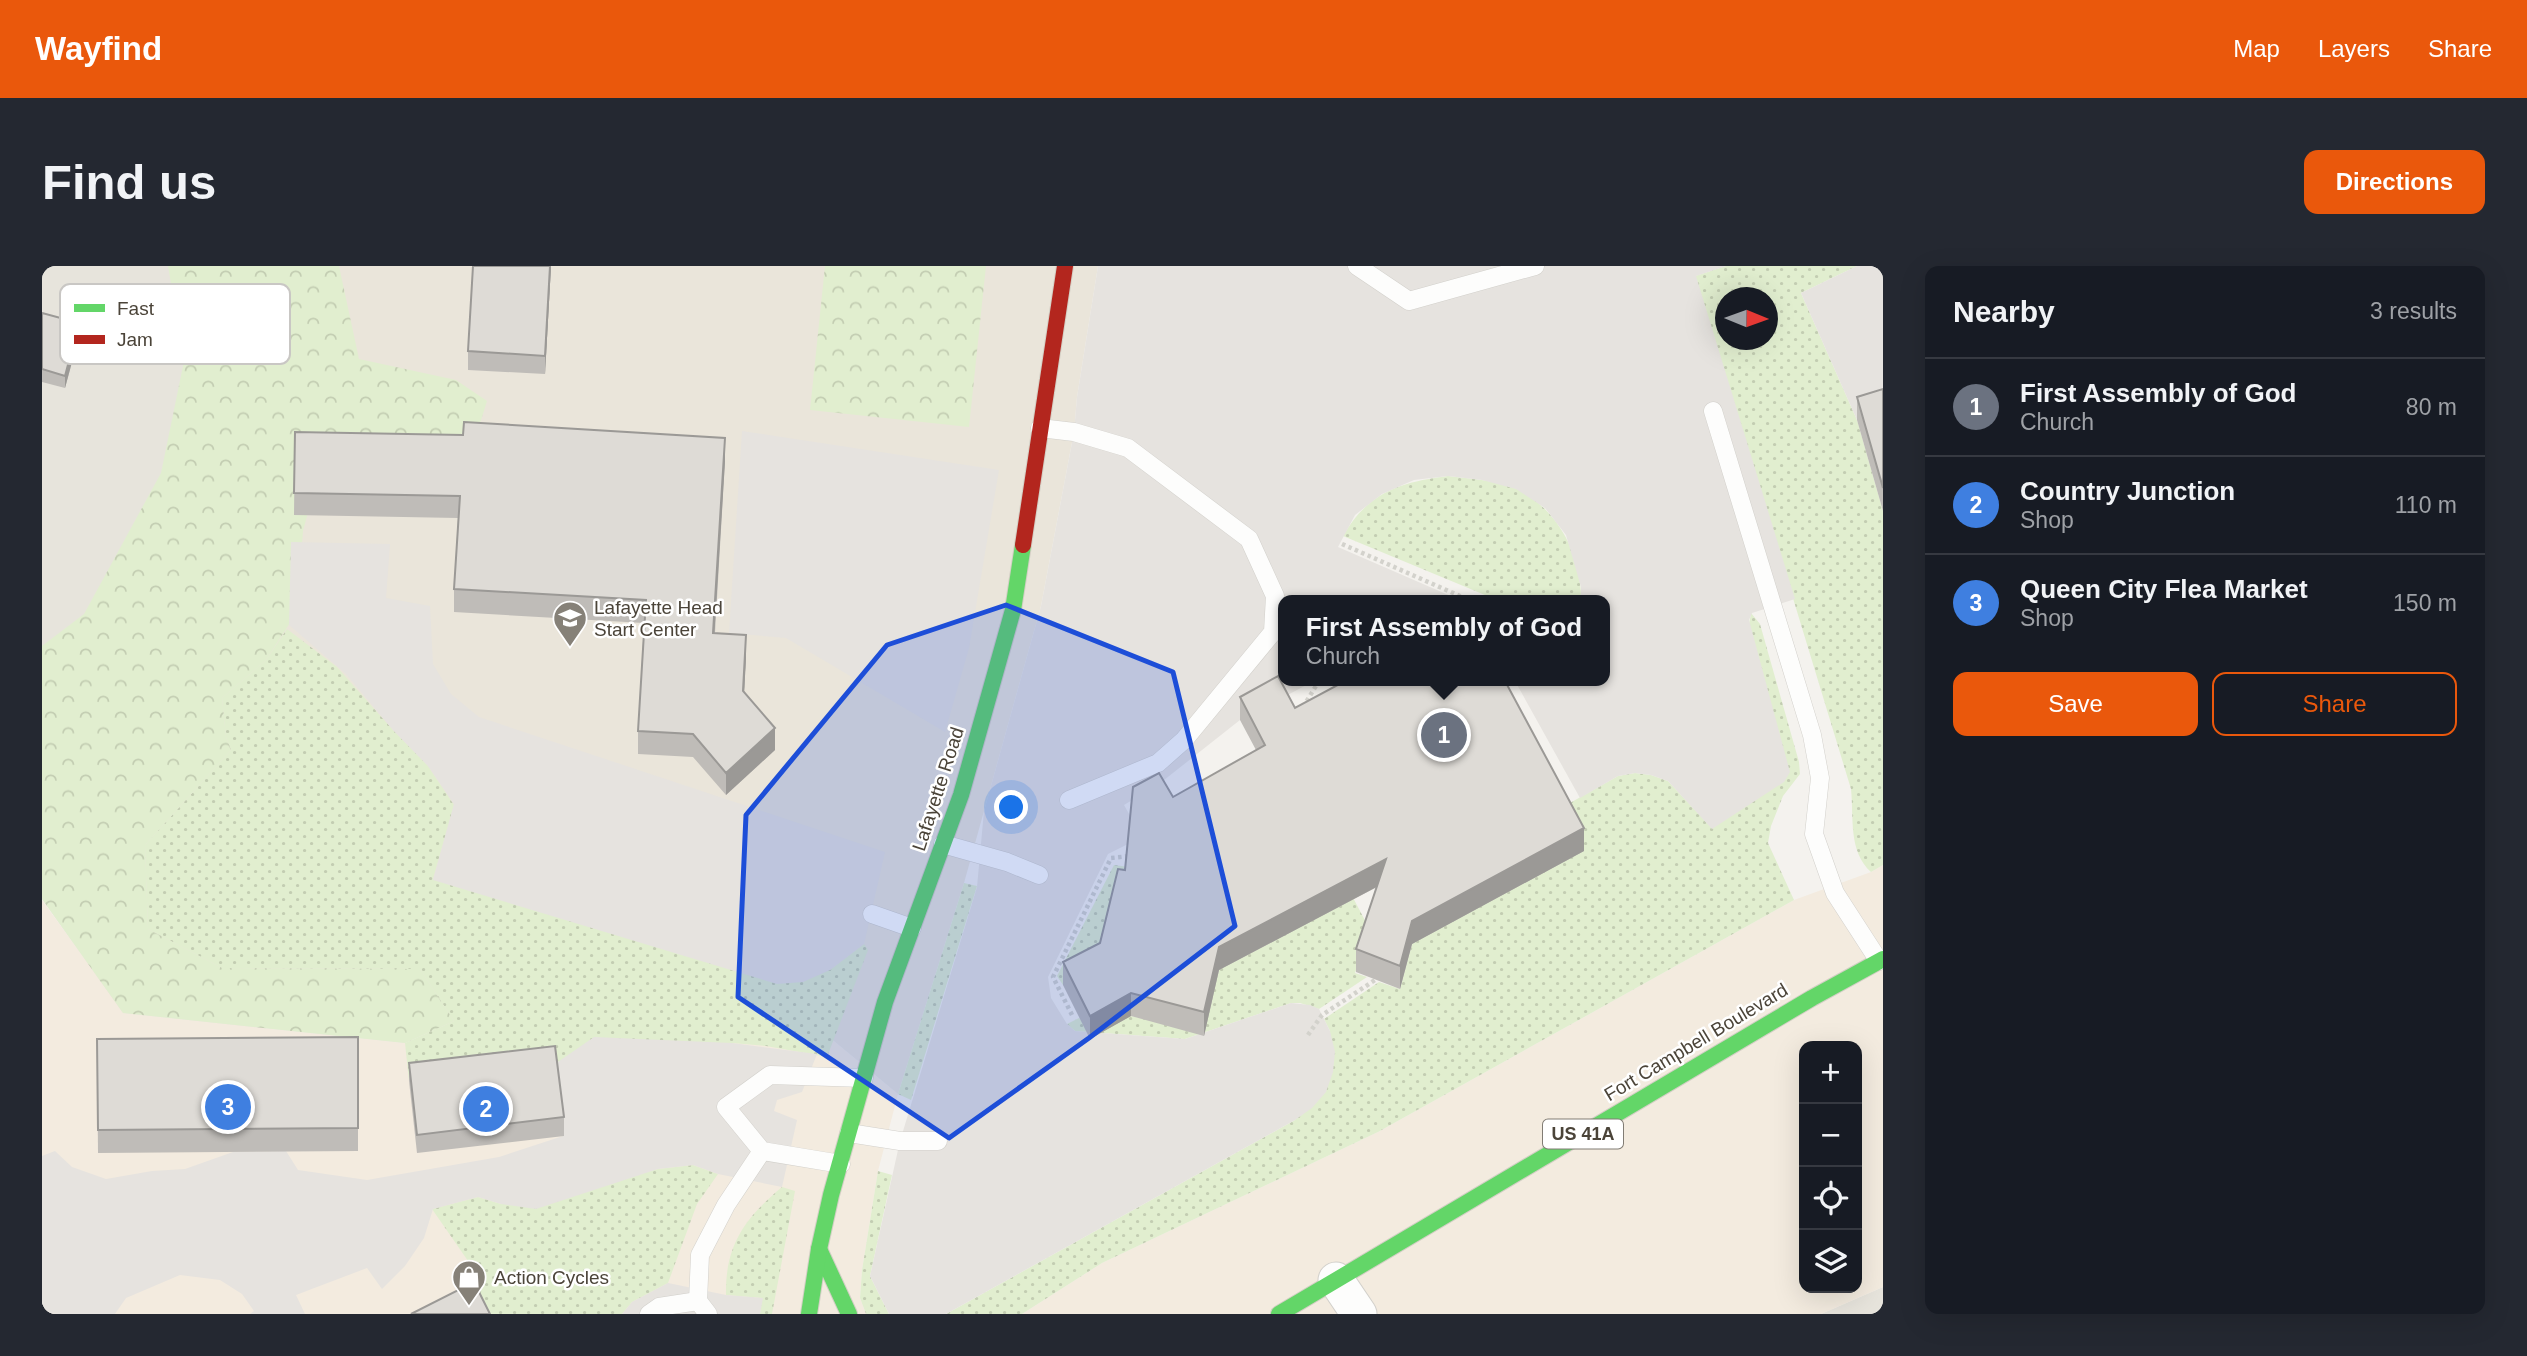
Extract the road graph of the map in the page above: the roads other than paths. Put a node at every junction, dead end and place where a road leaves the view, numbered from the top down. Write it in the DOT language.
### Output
graph roads {
  1 [pos="1065,266"];
  2 [pos="1357,266"];
  3 [pos="1535,266"];
  4 [pos="1713,411"];
  5 [pos="1040,428"];
  6 [pos="1069,800"];
  7 [pos="943,844"];
  8 [pos="1039,875"];
  9 [pos="872,914"];
  10 [pos="912,928"];
  11 [pos="1882,963"];
  12 [pos="864,1079"];
  13 [pos="849,1133"];
  14 [pos="938,1141"];
  15 [pos="762,1151"];
  16 [pos="841,1164"];
  17 [pos="819,1249"];
  18 [pos="1336,1280"];
  19 [pos="703,1308"];
  20 [pos="649,1314"];
  21 [pos="809,1314"];
  22 [pos="849,1314"];
  23 [pos="1279,1314"];
  24 [pos="1359,1314"];
  1 -- 5 [label="main road, Lafayette Road"];
  2 -- 3 [label="lane"];
  4 -- 11 [label="lane"];
  5 -- 6 [label="lane"];
  5 -- 7 [label="main road, Lafayette Road"];
  7 -- 8 [label="lane"];
  7 -- 10 [label="main road, Lafayette Road"];
  9 -- 10 [label="lane"];
  10 -- 12 [label="main road, Lafayette Road"];
  11 -- 18 [label="main road, Fort Campbell Boulevard / US 41A"];
  12 -- 13 [label="main road, Lafayette Road"];
  12 -- 15 [label="lane"];
  13 -- 14 [label="lane"];
  13 -- 16 [label="main road, Lafayette Road"];
  15 -- 16 [label="lane"];
  15 -- 19 [label="lane"];
  16 -- 17 [label="main road, Lafayette Road"];
  17 -- 21 [label="main road, Lafayette Road"];
  17 -- 22 [label="main road"];
  18 -- 23 [label="main road, Fort Campbell Boulevard / US 41A"];
  18 -- 24 [label="street"];
  19 -- 20 [label="lane"];
}
